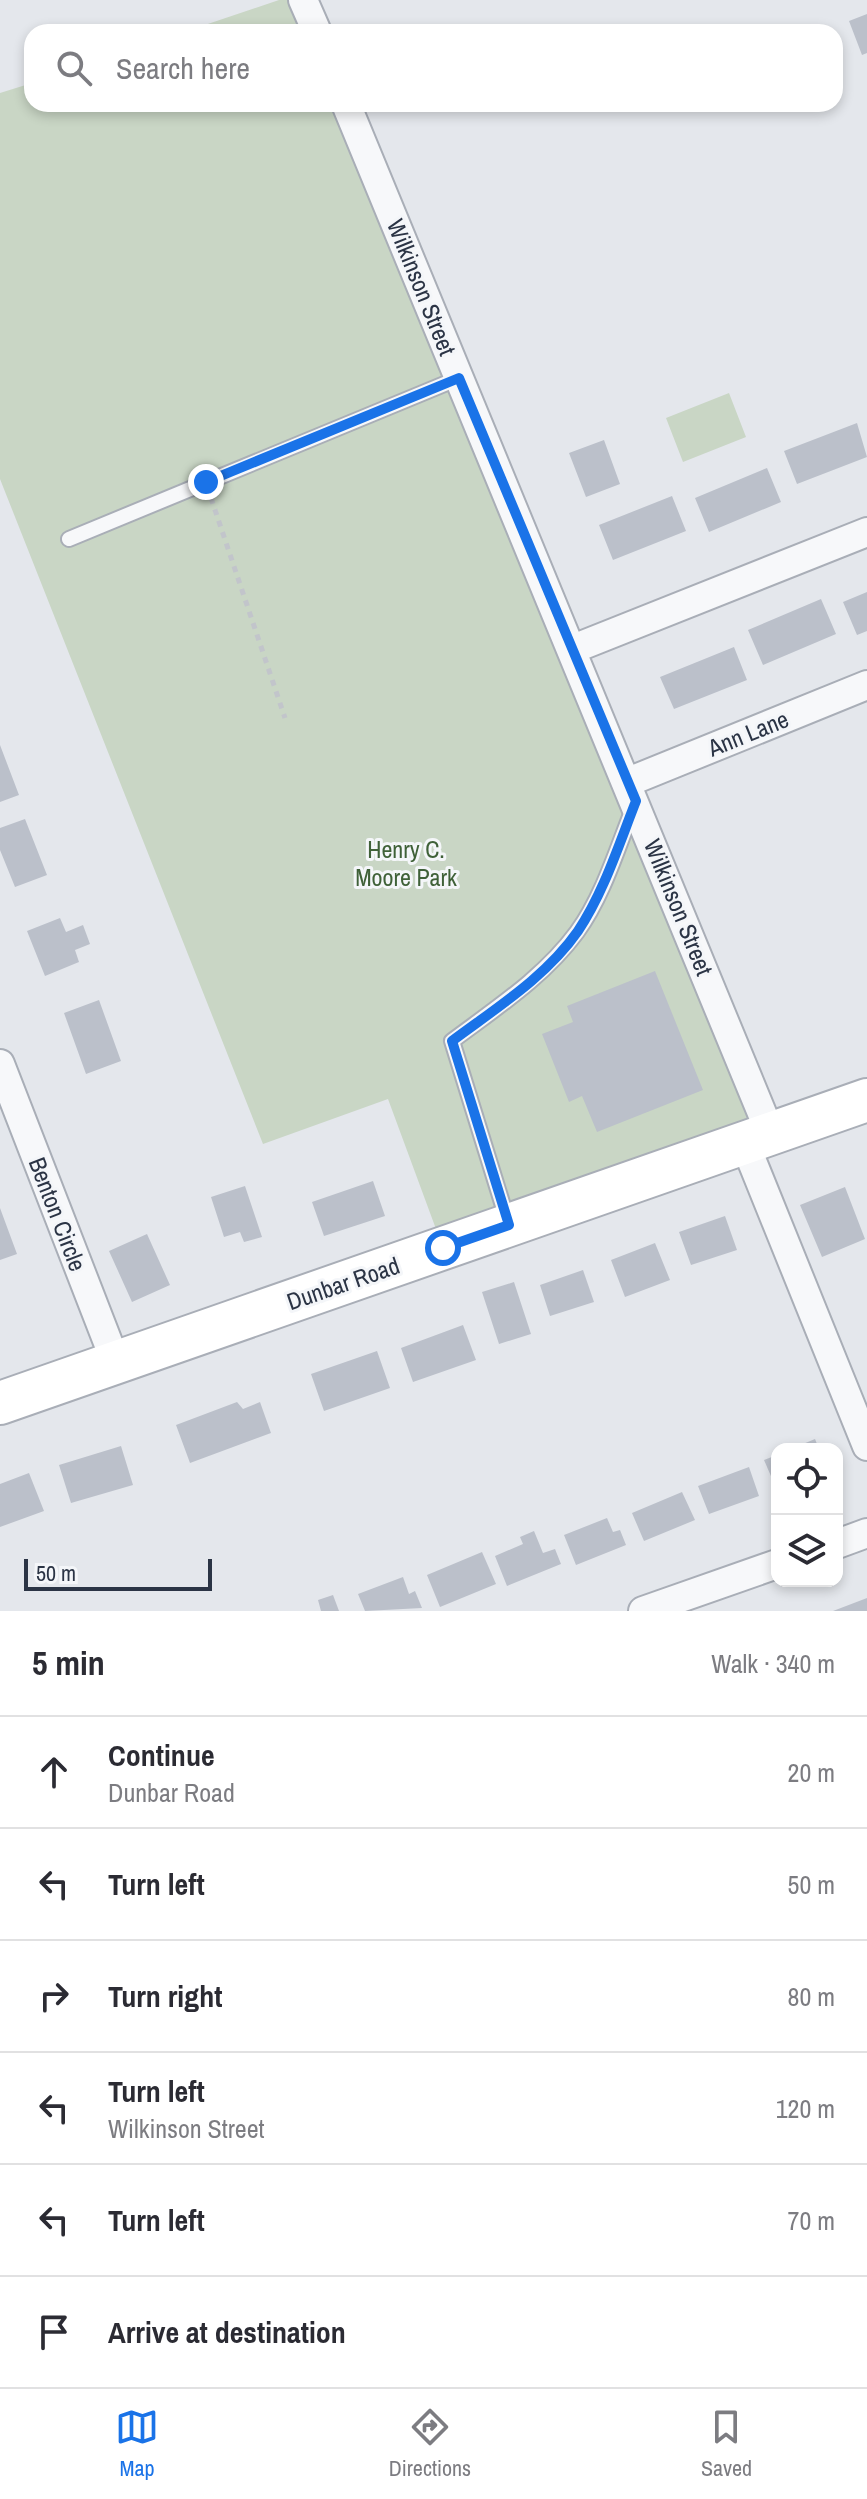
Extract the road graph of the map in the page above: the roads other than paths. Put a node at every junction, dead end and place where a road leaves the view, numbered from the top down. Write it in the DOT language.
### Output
graph roads {
  1 [pos="303,0"];
  2 [pos="314,24"];
  3 [pos="349,112"];
  4 [pos="459,378"];
  5 [pos="867,532"];
  6 [pos="69,539"];
  7 [pos="573,649"];
  8 [pos="867,685"];
  9 [pos="632,791"];
  10 [pos="0,1064"];
  11 [pos="867,1100"];
  12 [pos="758,1140"];
  13 [pos="509,1225"];
  14 [pos="116,1363"];
  15 [pos="0,1403"];
  16 [pos="864,1432"];
  17 [pos="867,1533"];
  18 [pos="843,1542"];
  19 [pos="771,1566"];
  20 [pos="643,1611"];
  1 -- 2 [label="street"];
  3 -- 4 [label="street, Wilkinson Street"];
  4 -- 6 [label="lane"];
  4 -- 7 [label="street, Wilkinson Street"];
  5 -- 7 [label="street"];
  7 -- 9 [label="street, Wilkinson Street"];
  8 -- 9 [label="street, Ann Lane"];
  9 -- 12 [label="street, Wilkinson Street"];
  9 -- 13 [label="lane"];
  10 -- 14 [label="street, Benton Circle"];
  11 -- 12 [label="street, Dunbar Road"];
  12 -- 13 [label="street, Dunbar Road"];
  12 -- 16 [label="street, Wilkinson Street"];
  13 -- 14 [label="street, Dunbar Road"];
  14 -- 15 [label="street, Dunbar Road"];
  17 -- 18 [label="street"];
  19 -- 20 [label="street"];
}
